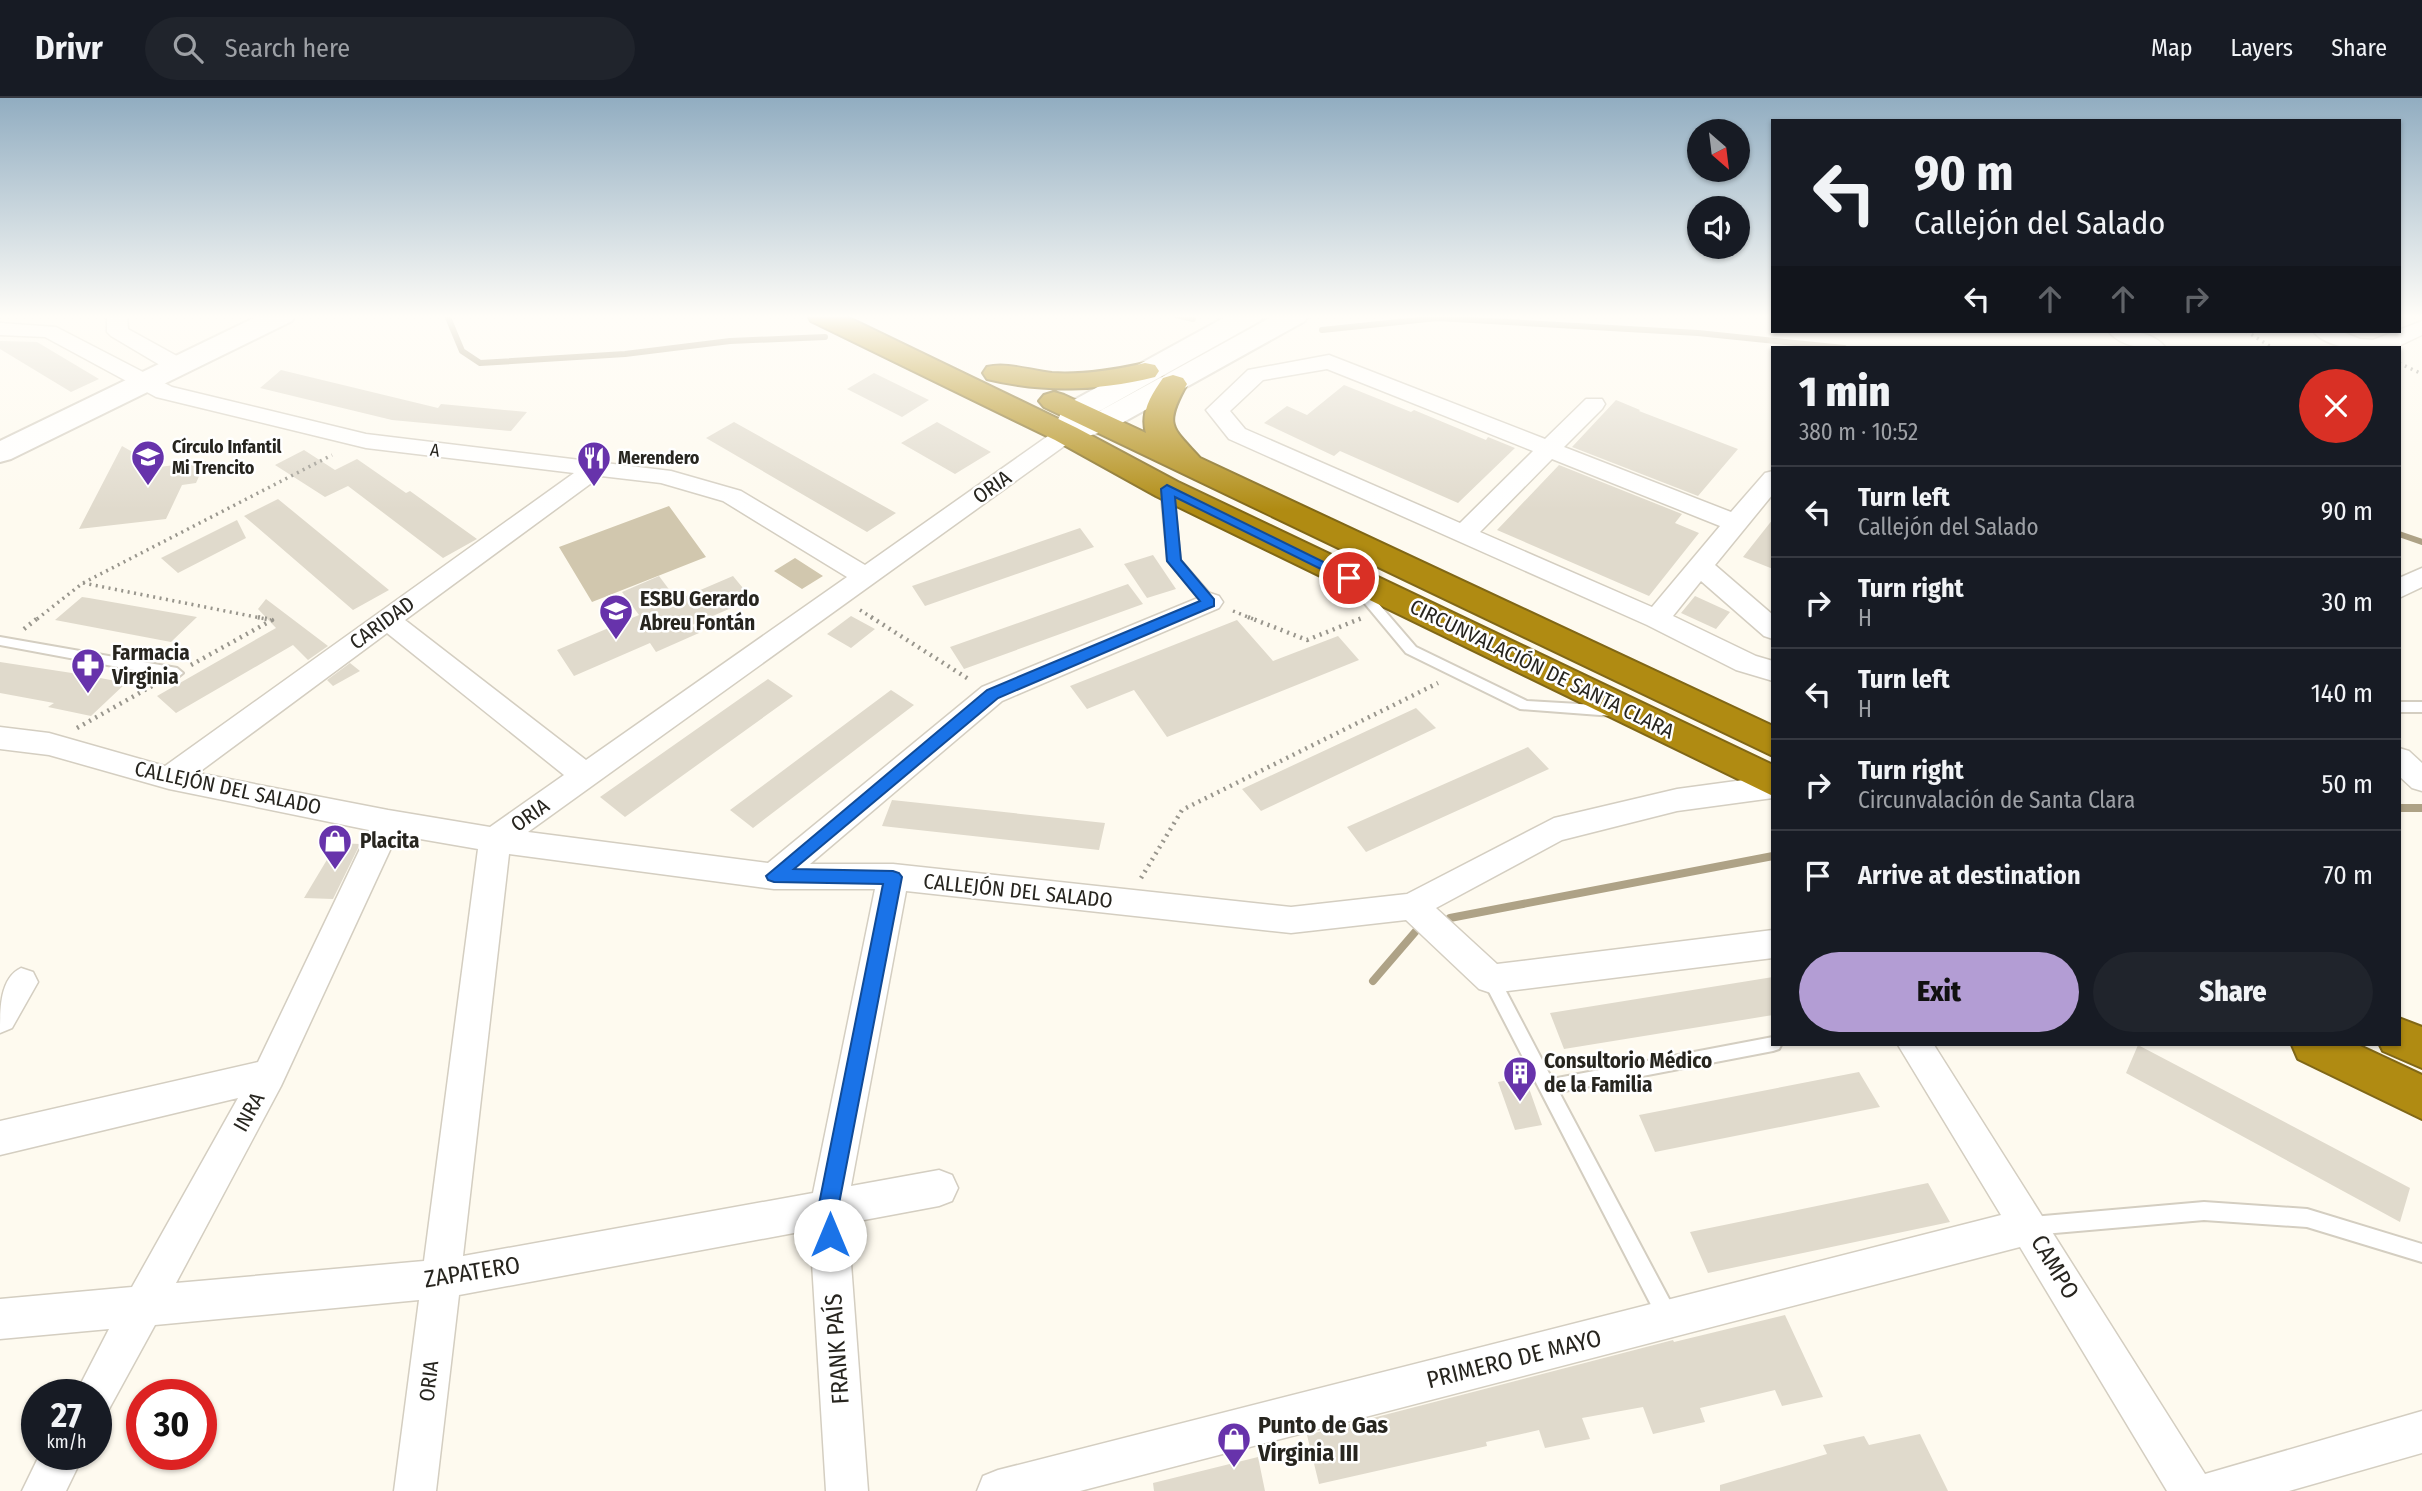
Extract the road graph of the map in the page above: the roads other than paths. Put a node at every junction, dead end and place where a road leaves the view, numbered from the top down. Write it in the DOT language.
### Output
graph roads {
  1 [pos="139,380"];
  2 [pos="150,380"];
  3 [pos="977,380"];
  4 [pos="1009,380"];
  5 [pos="1029,380"];
  6 [pos="1111,380"];
  7 [pos="1135,380"];
  8 [pos="1180,380"];
  9 [pos="1250,380"];
  10 [pos="1375,380"];
  11 [pos="144,383"];
  12 [pos="1173,384"];
  13 [pos="1594,404"];
  14 [pos="1080,423"];
  15 [pos="1549,449"];
  16 [pos="0,453"];
  17 [pos="1194,467"];
  18 [pos="595,469"];
  19 [pos="1771,480"];
  20 [pos="1167,489"];
  21 [pos="1735,523"];
  22 [pos="1464,534"];
  23 [pos="1700,566"];
  24 [pos="866,576"];
  25 [pos="2422,576"];
  26 [pos="1349,578"];
  27 [pos="2401,588"];
  28 [pos="1209,602"];
  29 [pos="387,619"];
  30 [pos="1656,619"];
  31 [pos="1771,628"];
  32 [pos="4,642"];
  33 [pos="1771,670"];
  34 [pos="177,673"];
  35 [pos="2401,707"];
  36 [pos="2422,707"];
  37 [pos="1633,712"];
  38 [pos="0,738"];
  39 [pos="1771,742"];
  40 [pos="2401,761"];
  41 [pos="585,776"];
  42 [pos="169,778"];
  43 [pos="2422,780"];
  44 [pos="1771,781"];
  45 [pos="1771,787"];
  46 [pos="388,822"];
  47 [pos="495,840"];
  48 [pos="774,876"];
  49 [pos="893,877"];
  50 [pos="1412,906"];
  51 [pos="1771,944"];
  52 [pos="1491,979"];
  53 [pos="21,982"];
  54 [pos="0,1018"];
  55 [pos="2401,1038"];
  56 [pos="1771,1044"];
  57 [pos="1916,1046"];
  58 [pos="2316,1046"];
  59 [pos="2422,1048"];
  60 [pos="270,1075"];
  61 [pos="1548,1087"];
  62 [pos="2422,1098"];
  63 [pos="0,1138"];
  64 [pos="939,1188"];
  65 [pos="828,1209"];
  66 [pos="2029,1226"];
  67 [pos="2422,1254"];
  68 [pos="441,1279"];
  69 [pos="143,1307"];
  70 [pos="0,1319"];
  71 [pos="1669,1319"];
  72 [pos="104,1379"];
  73 [pos="2422,1432"];
  74 [pos="54,1470"];
  75 [pos="43,1491"];
  76 [pos="415,1491"];
  77 [pos="847,1491"];
  78 [pos="998,1491"];
  79 [pos="2191,1491"];
  80 [pos="2214,1491"];
  1 -- 11 [label="street, A"];
  2 -- 11 [label="main road"];
  3 -- 14 [label="highway, CIRCUNVALACIÓN DE SANTA CLARA"];
  4 -- 14 [label="highway, CIRCUNVALACIÓN DE SANTA CLARA"];
  5 -- 6 [label="highway"];
  7 -- 14 [label="main road"];
  8 -- 12 [label="main road"];
  9 -- 22 [label="street"];
  10 -- 15 [label="street"];
  11 -- 16 [label="main road"];
  11 -- 18 [label="street, A"];
  12 -- 14 [label="main road"];
  12 -- 17 [label="highway"];
  13 -- 15 [label="street"];
  14 -- 17 [label="highway, CIRCUNVALACIÓN DE SANTA CLARA"];
  14 -- 20 [label="highway, CIRCUNVALACIÓN DE SANTA CLARA"];
  14 -- 24 [label="street, ORIA"];
  15 -- 21 [label="street"];
  15 -- 22 [label="street"];
  17 -- 39 [label="highway, CIRCUNVALACIÓN DE SANTA CLARA"];
  18 -- 24 [label="street, A"];
  18 -- 29 [label="street, CARIDAD"];
  19 -- 21 [label="street"];
  20 -- 26 [label="highway, CIRCUNVALACIÓN DE SANTA CLARA"];
  20 -- 28 [label="lane"];
  21 -- 23 [label="street"];
  22 -- 30 [label="street"];
  23 -- 30 [label="street"];
  23 -- 31 [label="street"];
  24 -- 41 [label="street, ORIA"];
  25 -- 27 [label="street"];
  26 -- 37 [label="highway, CIRCUNVALACIÓN DE SANTA CLARA"];
  26 -- 37 [label="lane"];
  28 -- 48 [label="street"];
  29 -- 41 [label="street"];
  29 -- 42 [label="street, CARIDAD"];
  30 -- 33 [label="street"];
  32 -- 34 [label="lane"];
  35 -- 36 [label="lane"];
  37 -- 44 [label="highway, CIRCUNVALACIÓN DE SANTA CLARA"];
  38 -- 42 [label="street, CALLEJÓN DEL SALADO"];
  40 -- 43 [label="street"];
  41 -- 47 [label="street, ORIA"];
  42 -- 46 [label="street, CALLEJÓN DEL SALADO"];
  45 -- 50 [label="street, CALLEJÓN DEL SALADO"];
  46 -- 47 [label="street, CALLEJÓN DEL SALADO"];
  46 -- 60 [label="street, INRA"];
  47 -- 48 [label="street, CALLEJÓN DEL SALADO"];
  47 -- 68 [label="street, ORIA"];
  48 -- 49 [label="street, CALLEJÓN DEL SALADO"];
  49 -- 50 [label="street, CALLEJÓN DEL SALADO"];
  49 -- 65 [label="street, FRANK PAÍS"];
  50 -- 52 [label="street"];
  51 -- 52 [label="street"];
  52 -- 61 [label="lane"];
  53 -- 54 [label="street"];
  55 -- 59 [label="highway"];
  56 -- 61 [label="lane"];
  57 -- 66 [label="street, CAMPO"];
  58 -- 62 [label="highway"];
  60 -- 63 [label="street"];
  60 -- 69 [label="street, INRA"];
  61 -- 71 [label="lane"];
  64 -- 65 [label="street, ZAPATERO"];
  65 -- 68 [label="street, ZAPATERO"];
  65 -- 77 [label="street, FRANK PAÍS"];
  66 -- 67 [label="lane"];
  66 -- 71 [label="street, PRIMERO DE MAYO"];
  66 -- 79 [label="street, CAMPO"];
  68 -- 69 [label="street, ZAPATERO"];
  68 -- 76 [label="street, ORIA"];
  69 -- 70 [label="street, ZAPATERO"];
  69 -- 72 [label="street, INRA"];
  71 -- 78 [label="street, PRIMERO DE MAYO"];
  73 -- 80 [label="street"];
  74 -- 75 [label="street"];
}
